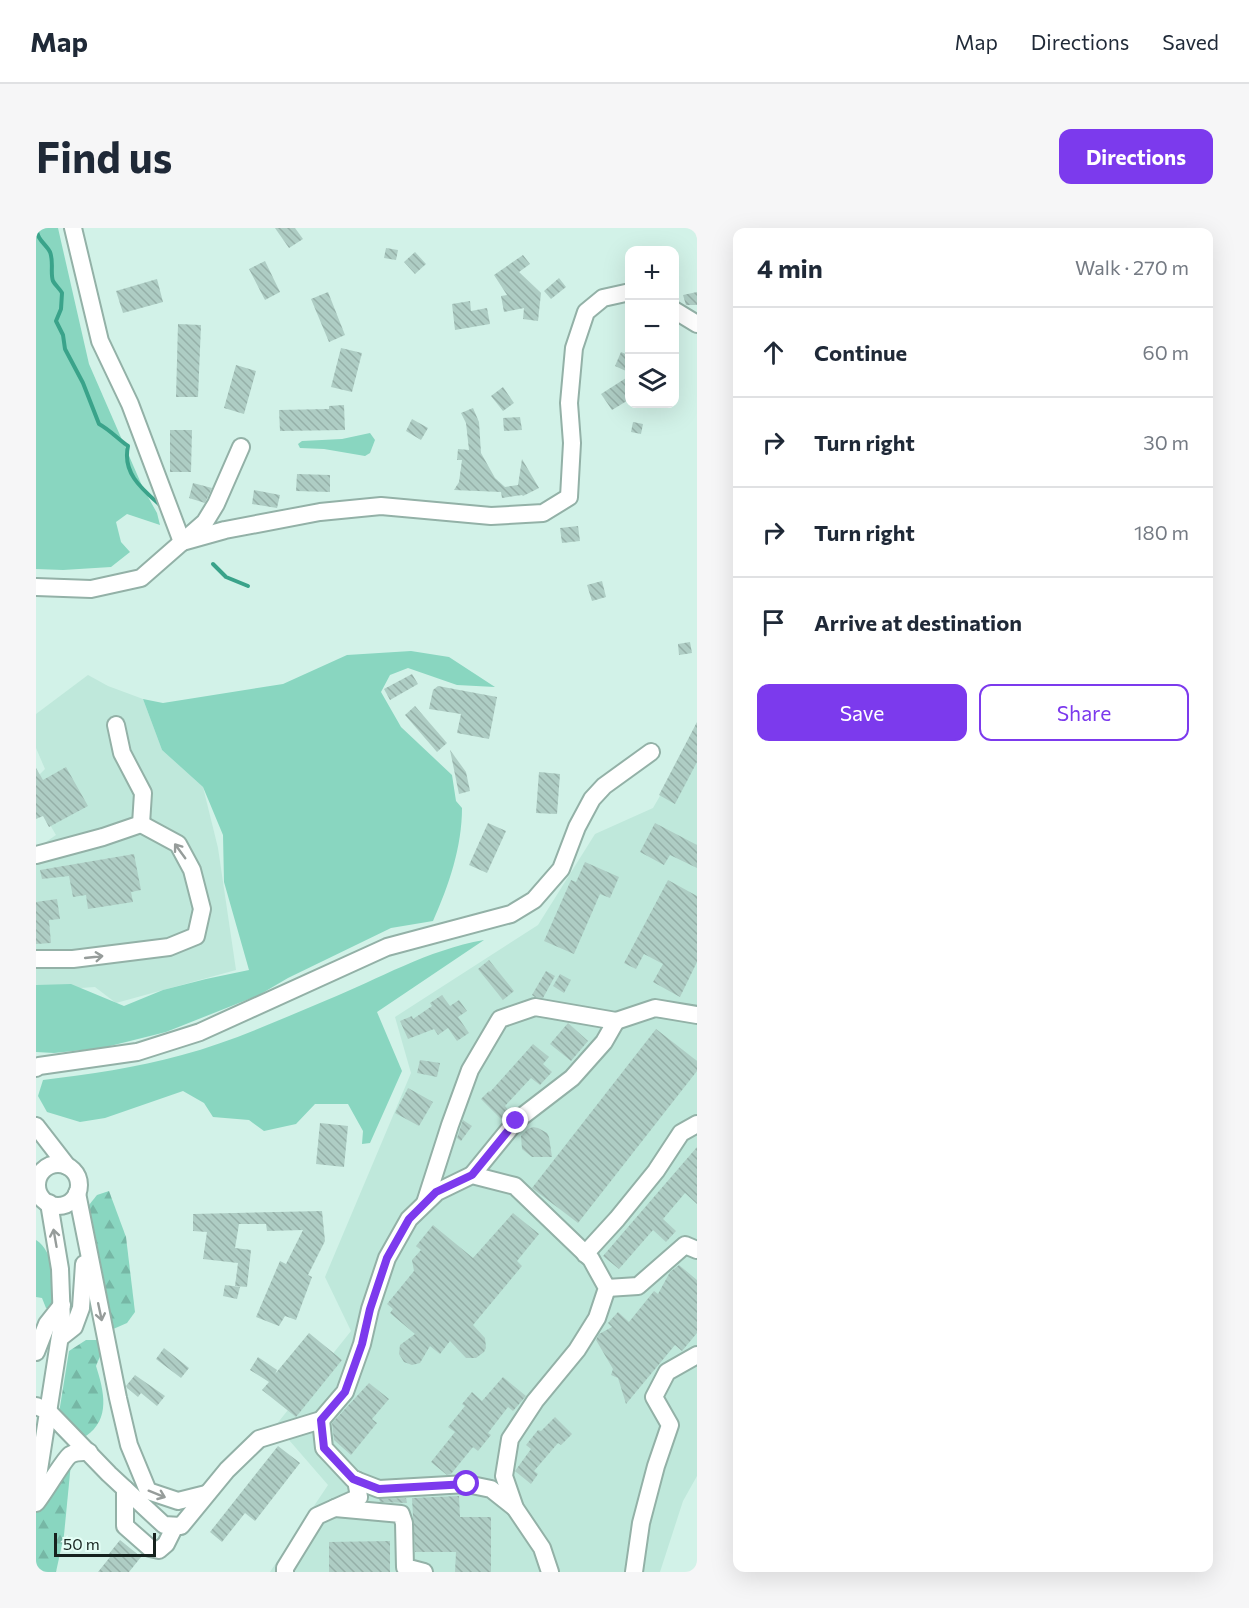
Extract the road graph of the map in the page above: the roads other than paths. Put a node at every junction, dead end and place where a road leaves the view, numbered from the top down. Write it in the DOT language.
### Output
graph roads {
  1 [pos="73,228"];
  2 [pos="625,293"];
  3 [pos="679,313"];
  4 [pos="697,324"];
  5 [pos="241,447"];
  6 [pos="182,542"];
  7 [pos="36,587"];
  8 [pos="116,725"];
  9 [pos="651,752"];
  10 [pos="141,824"];
  11 [pos="36,855"];
  12 [pos="36,959"];
  13 [pos="697,1015"];
  14 [pos="616,1021"];
  15 [pos="37,1066"];
  16 [pos="697,1124"];
  17 [pos="36,1126"];
  18 [pos="67,1166"];
  19 [pos="472,1175"];
  20 [pos="40,1191"];
  21 [pos="77,1193"];
  22 [pos="424,1204"];
  23 [pos="81,1217"];
  24 [pos="697,1250"];
  25 [pos="585,1254"];
  26 [pos="607,1288"];
  27 [pos="52,1335"];
  28 [pos="36,1352"];
  29 [pos="697,1355"];
  30 [pos="36,1360"];
  31 [pos="54,1367"];
  32 [pos="42,1409"];
  33 [pos="321,1420"];
  34 [pos="89,1452"];
  35 [pos="356,1480"];
  36 [pos="36,1489"];
  37 [pos="125,1489"];
  38 [pos="206,1494"];
  39 [pos="36,1503"];
  40 [pos="335,1508"];
  41 [pos="515,1509"];
  42 [pos="175,1526"];
  43 [pos="285,1572"];
  44 [pos="424,1572"];
  45 [pos="550,1572"];
  46 [pos="634,1572"];
  1 -- 6 [label="street"];
  2 -- 6 [label="street"];
  3 -- 4 [label="street"];
  5 -- 6 [label="street"];
  6 -- 7 [label="street"];
  8 -- 10 [label="street"];
  9 -- 15 [label="street"];
  10 -- 11 [label="street"];
  12 -- 10 [label="street, one-way"];
  13 -- 14 [label="street"];
  14 -- 19 [label="street"];
  14 -- 22 [label="street"];
  16 -- 25 [label="street"];
  17 -- 18 [label="street"];
  18 -- 20 [label="street"];
  18 -- 21 [label="street"];
  19 -- 22 [label="street"];
  19 -- 25 [label="street"];
  20 -- 21 [label="street"];
  27 -- 20 [label="street, one-way"];
  21 -- 23 [label="street"];
  22 -- 33 [label="street"];
  23 -- 27 [label="street"];
  23 -- 38 [label="street, one-way"];
  24 -- 26 [label="street"];
  25 -- 26 [label="street"];
  26 -- 41 [label="street"];
  27 -- 28 [label="street"];
  27 -- 31 [label="street"];
  29 -- 46 [label="street"];
  30 -- 31 [label="street"];
  31 -- 32 [label="street"];
  32 -- 34 [label="street"];
  32 -- 36 [label="street"];
  33 -- 35 [label="street"];
  33 -- 38 [label="street"];
  34 -- 37 [label="street"];
  34 -- 39 [label="street"];
  35 -- 40 [label="street"];
  35 -- 41 [label="street"];
  37 -- 42 [label="street"];
  37 -- 42 [label="street"];
  38 -- 42 [label="street"];
  40 -- 43 [label="street"];
  40 -- 44 [label="street"];
  41 -- 45 [label="street"];
}
